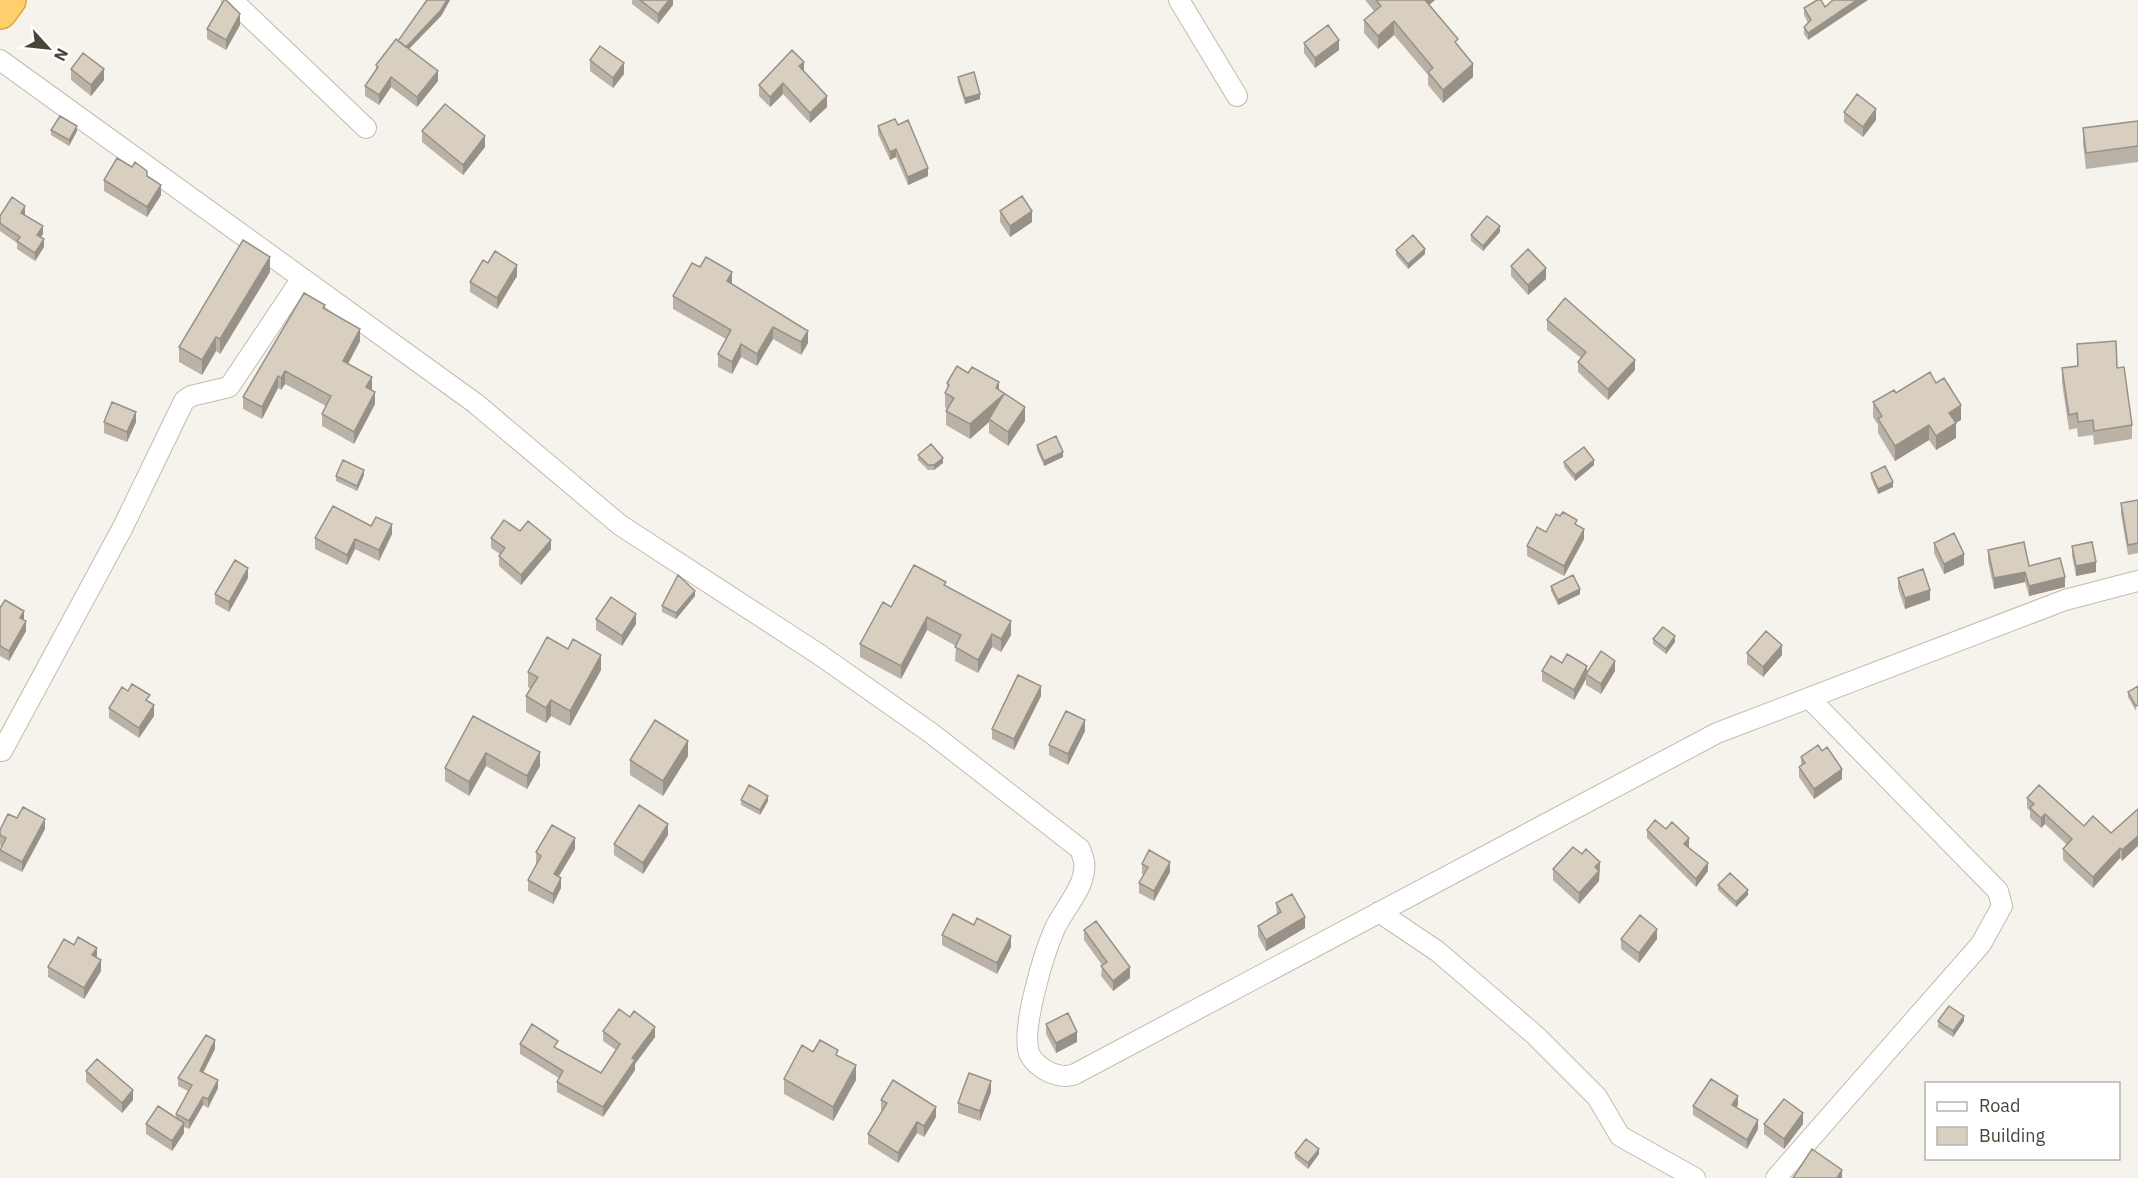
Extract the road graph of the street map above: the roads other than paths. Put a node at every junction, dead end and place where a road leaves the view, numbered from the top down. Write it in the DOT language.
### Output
graph roads {
  1 [pos="9,0"];
  2 [pos="232,0"];
  3 [pos="1179,0"];
  4 [pos="0,12"];
  5 [pos="0,60"];
  6 [pos="1237,96"];
  7 [pos="366,128"];
  8 [pos="302,278"];
  9 [pos="2138,581"];
  10 [pos="1809,698"];
  11 [pos="2,751"];
  12 [pos="1379,912"];
  13 [pos="1695,1178"];
  14 [pos="1776,1178"];
  1 -- 4 [label="highway"];
  2 -- 7 [label="street"];
  3 -- 6 [label="street"];
  5 -- 8 [label="street"];
  8 -- 11 [label="street"];
  8 -- 12 [label="street"];
  9 -- 10 [label="street"];
  10 -- 12 [label="street"];
  10 -- 14 [label="street"];
  12 -- 13 [label="street"];
}
